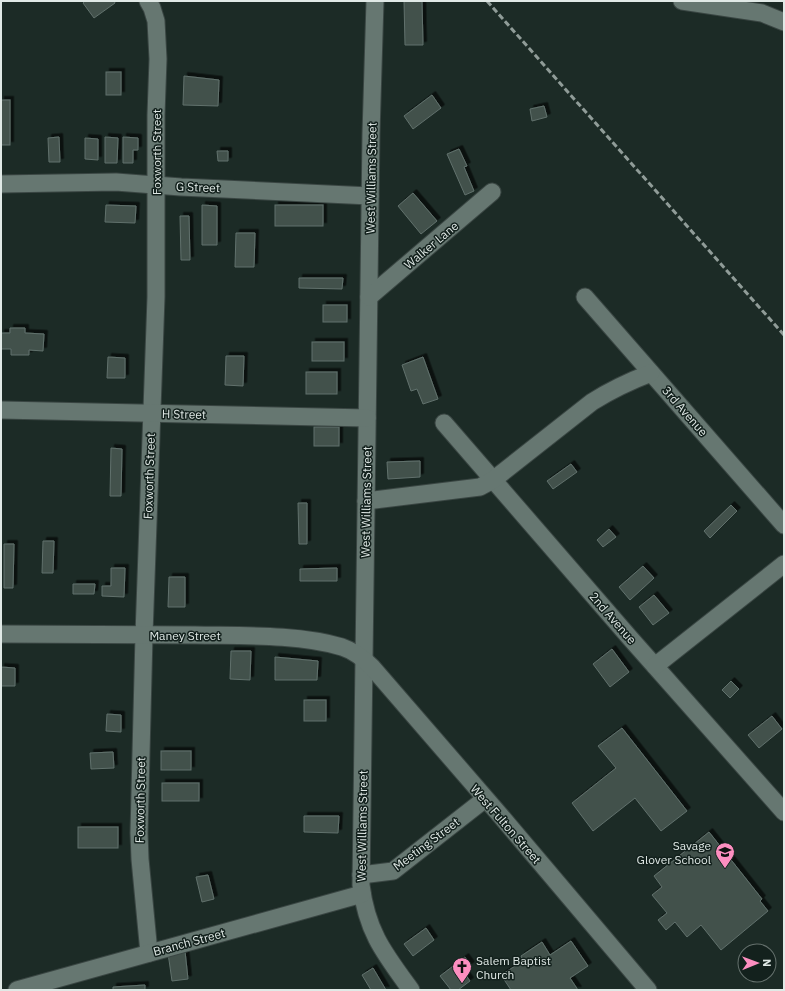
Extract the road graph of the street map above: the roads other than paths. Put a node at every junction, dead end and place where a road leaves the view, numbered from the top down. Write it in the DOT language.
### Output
graph roads {
  1 [pos="148,1"];
  2 [pos="375,1"];
  3 [pos="682,1"];
  4 [pos="784,22"];
  5 [pos="1,184"];
  6 [pos="156,185"];
  7 [pos="492,192"];
  8 [pos="370,196"];
  9 [pos="369,297"];
  10 [pos="585,297"];
  11 [pos="652,373"];
  12 [pos="1,410"];
  13 [pos="151,414"];
  14 [pos="367,418"];
  15 [pos="444,423"];
  16 [pos="493,480"];
  17 [pos="366,501"];
  18 [pos="784,525"];
  19 [pos="784,564"];
  20 [pos="1,634"];
  21 [pos="144,635"];
  22 [pos="364,659"];
  23 [pos="655,666"];
  24 [pos="485,799"];
  25 [pos="784,812"];
  26 [pos="361,875"];
  27 [pos="362,894"];
  28 [pos="149,953"];
  29 [pos="17,990"];
  30 [pos="411,990"];
  31 [pos="648,990"];
  1 -- 6 [label="street, Foxworth Street"];
  2 -- 8 [label="street, West Williams Street"];
  3 -- 4 [label="street"];
  5 -- 6 [label="street, G Street"];
  6 -- 8 [label="street, G Street"];
  6 -- 13 [label="street, Foxworth Street"];
  7 -- 9 [label="street, Walker Lane"];
  8 -- 9 [label="street, West Williams Street"];
  9 -- 14 [label="street, West Williams Street"];
  10 -- 11 [label="street, 3rd Avenue"];
  11 -- 16 [label="street"];
  11 -- 18 [label="street, 3rd Avenue"];
  12 -- 13 [label="street, H Street"];
  13 -- 14 [label="street, H Street"];
  13 -- 21 [label="street, Foxworth Street"];
  14 -- 17 [label="street, West Williams Street"];
  15 -- 16 [label="street, 2nd Avenue"];
  16 -- 17 [label="street"];
  16 -- 23 [label="street, 2nd Avenue"];
  17 -- 22 [label="street, West Williams Street"];
  19 -- 23 [label="street"];
  20 -- 21 [label="street, Maney Street"];
  21 -- 22 [label="street, Maney Street"];
  21 -- 28 [label="street, Foxworth Street"];
  22 -- 24 [label="street, West Fulton Street"];
  22 -- 26 [label="street, West Williams Street"];
  23 -- 25 [label="street, 2nd Avenue"];
  24 -- 26 [label="street, Meeting Street"];
  24 -- 31 [label="street, West Fulton Street"];
  26 -- 27 [label="street, West Williams Street"];
  27 -- 28 [label="street, Branch Street"];
  27 -- 30 [label="street, West Williams Street"];
  28 -- 29 [label="street, Branch Street"];
}
